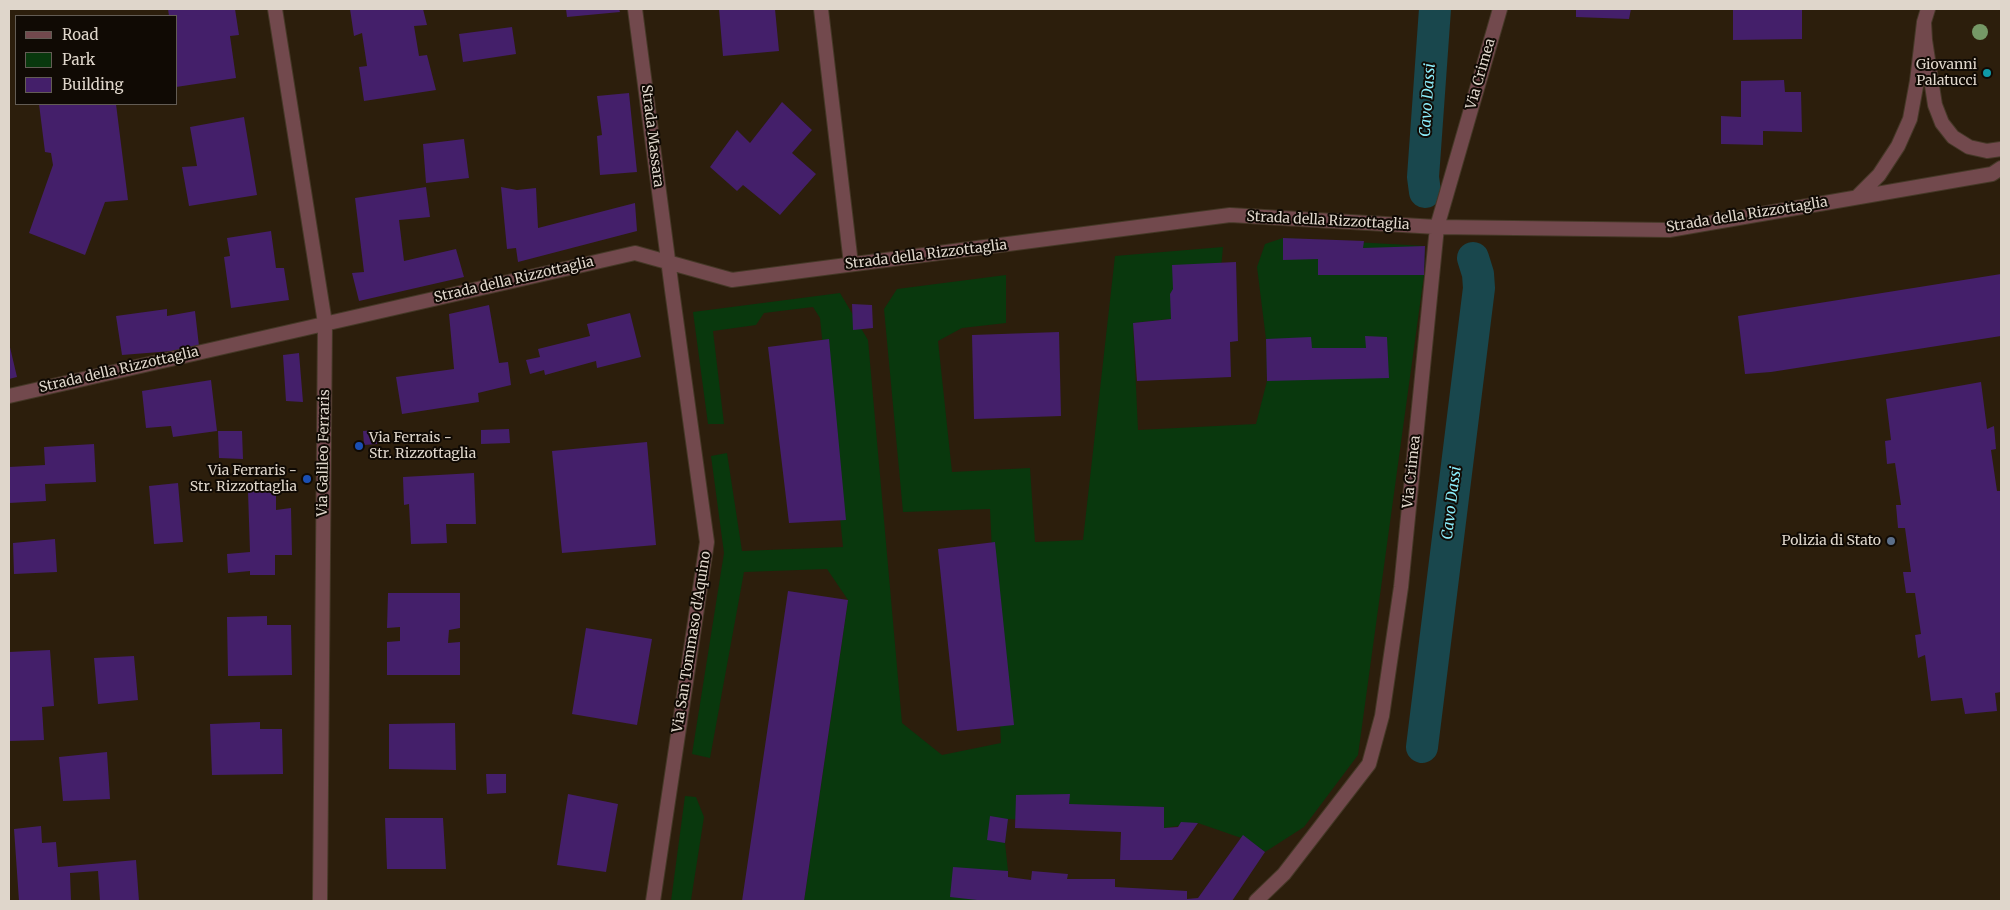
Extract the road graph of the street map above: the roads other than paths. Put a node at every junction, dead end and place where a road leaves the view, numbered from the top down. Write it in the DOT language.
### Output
graph roads {
  1 [pos="275,9"];
  2 [pos="635,9"];
  3 [pos="821,9"];
  4 [pos="1500,9"];
  5 [pos="1926,15"];
  6 [pos="2001,149"];
  7 [pos="2001,168"];
  8 [pos="1858,196"];
  9 [pos="1437,227"];
  10 [pos="668,264"];
  11 [pos="851,264"];
  12 [pos="326,323"];
  13 [pos="9,396"];
  14 [pos="320,901"];
  15 [pos="653,901"];
  16 [pos="1256,901"];
  1 -- 12 [label="street, Via Galileo Ferraris"];
  2 -- 10 [label="street, Strada Massara"];
  3 -- 11 [label="street"];
  4 -- 9 [label="street, Via Crimea"];
  5 -- 6 [label="street"];
  5 -- 8 [label="street"];
  7 -- 8 [label="street, Strada della Rizzottaglia"];
  8 -- 9 [label="street, Strada della Rizzottaglia"];
  9 -- 11 [label="street, Strada della Rizzottaglia"];
  9 -- 16 [label="street, Via Crimea"];
  10 -- 11 [label="street, Strada della Rizzottaglia"];
  10 -- 12 [label="street, Strada della Rizzottaglia"];
  10 -- 15 [label="street, Via San Tommaso d'Aquino"];
  12 -- 13 [label="street, Strada della Rizzottaglia"];
  12 -- 14 [label="street, Via Galileo Ferraris"];
}
